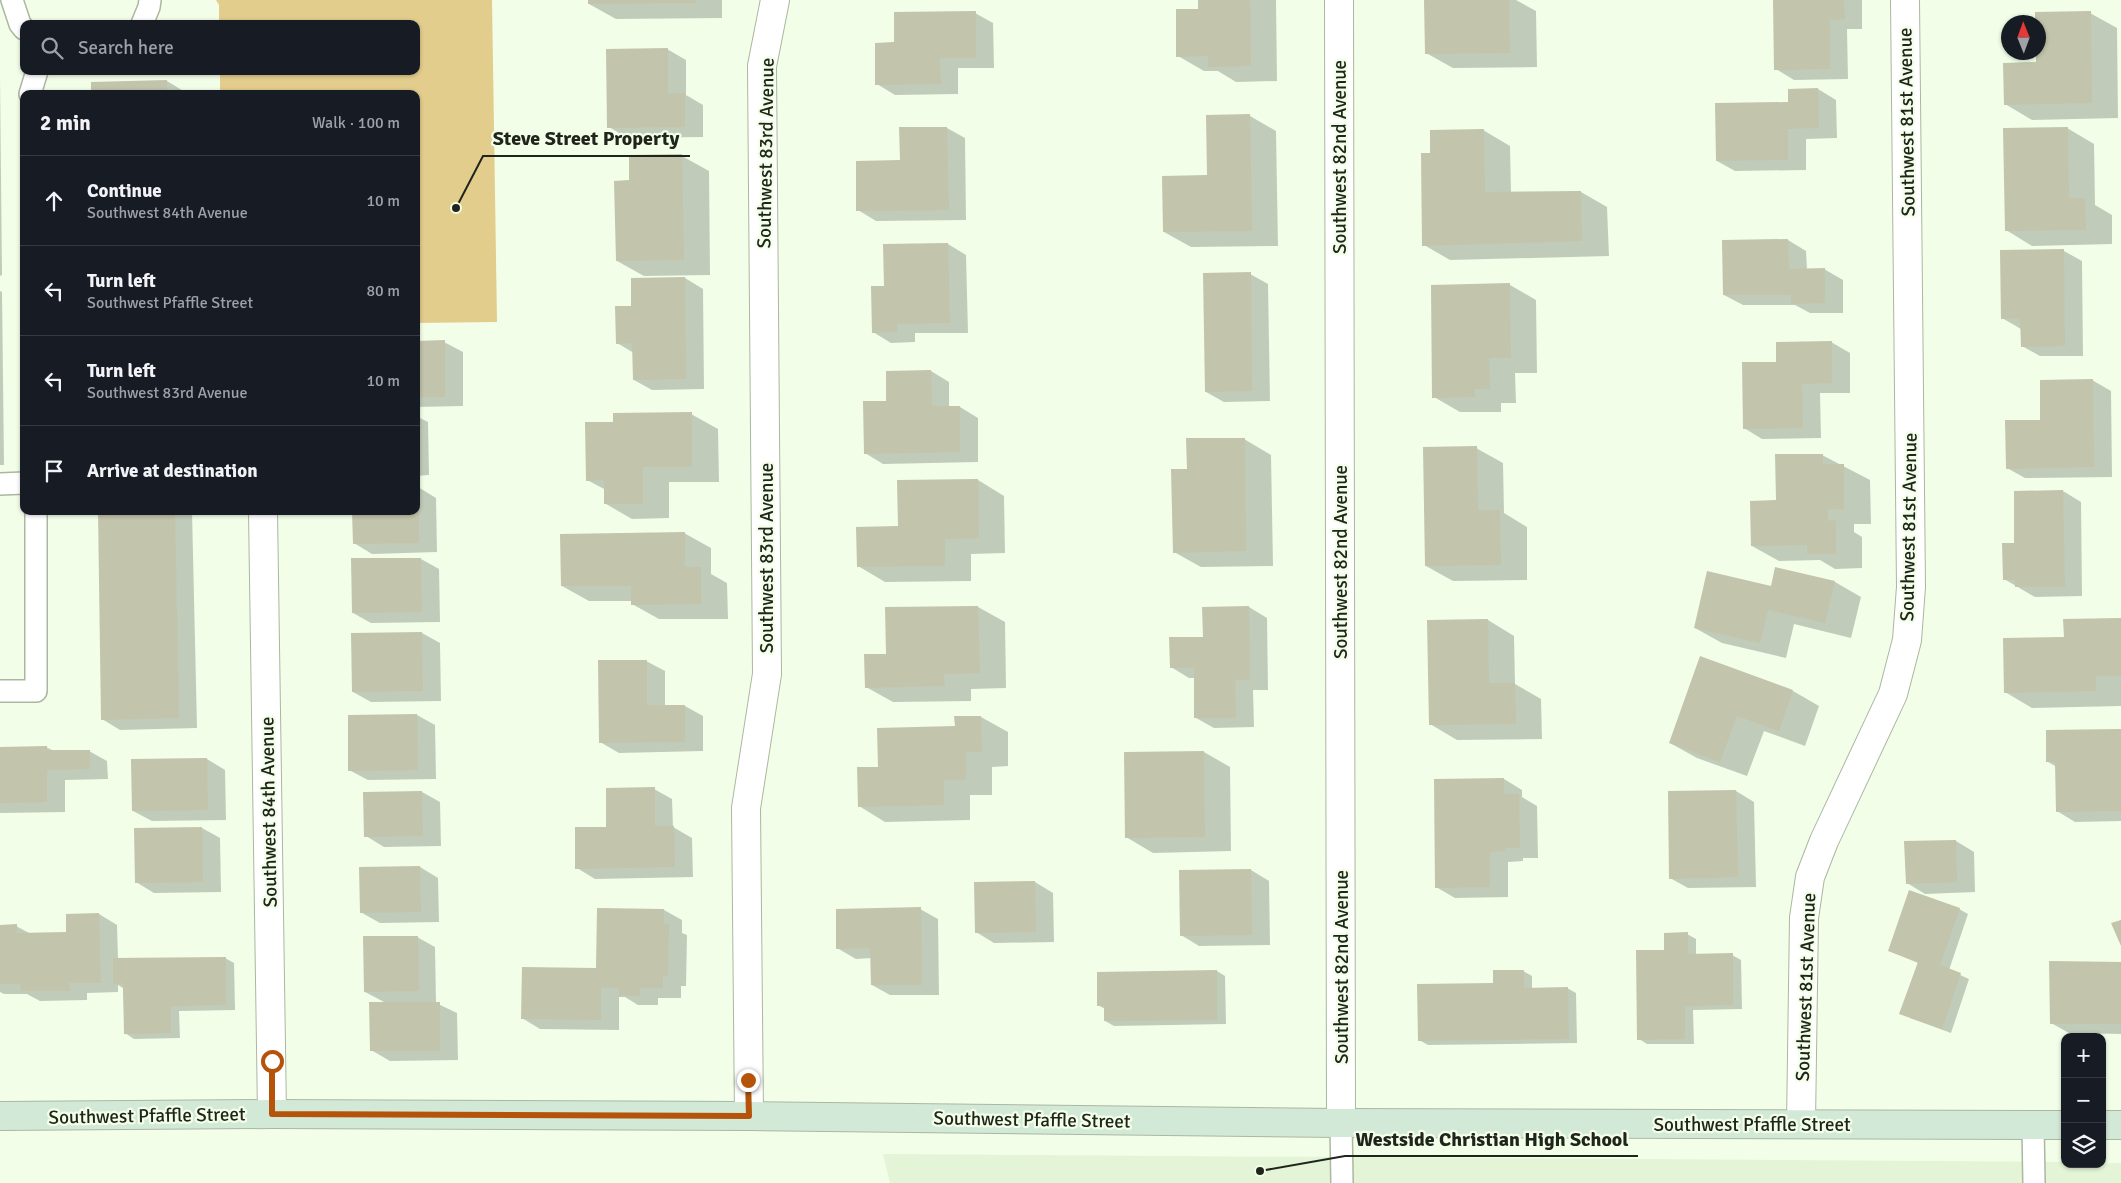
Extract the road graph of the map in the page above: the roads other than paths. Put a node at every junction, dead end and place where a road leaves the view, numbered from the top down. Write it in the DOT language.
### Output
graph roads {
  1 [pos="12,0"];
  2 [pos="150,0"];
  3 [pos="775,0"];
  4 [pos="1339,0"];
  5 [pos="1905,0"];
  6 [pos="144,20"];
  7 [pos="20,24"];
  8 [pos="36,75"];
  9 [pos="31,90"];
  10 [pos="20,483"];
  11 [pos="0,484"];
  12 [pos="36,515"];
  13 [pos="263,515"];
  14 [pos="0,691"];
  15 [pos="272,1114"];
  16 [pos="0,1116"];
  17 [pos="749,1116"];
  18 [pos="1341,1123"];
  19 [pos="1801,1123"];
  20 [pos="2033,1125"];
  21 [pos="2061,1125"];
  22 [pos="2106,1125"];
  23 [pos="2121,1125"];
  24 [pos="1342,1183"];
  25 [pos="2034,1183"];
  1 -- 7 [label="lane"];
  2 -- 6 [label="lane"];
  3 -- 17 [label="street, Southwest 83rd Avenue"];
  4 -- 18 [label="street, Southwest 82nd Avenue"];
  5 -- 19 [label="street, Southwest 81st Avenue"];
  8 -- 9 [label="lane"];
  10 -- 11 [label="lane"];
  12 -- 14 [label="lane"];
  13 -- 15 [label="street, Southwest 84th Avenue"];
  15 -- 16 [label="street, Southwest Pfaffle Street"];
  15 -- 17 [label="street, Southwest Pfaffle Street"];
  17 -- 18 [label="street, Southwest Pfaffle Street"];
  18 -- 19 [label="street, Southwest Pfaffle Street"];
  18 -- 24 [label="lane"];
  19 -- 20 [label="street, Southwest Pfaffle Street"];
  20 -- 21 [label="street, Southwest Pfaffle Street"];
  20 -- 25 [label="lane"];
  22 -- 23 [label="street"];
}
